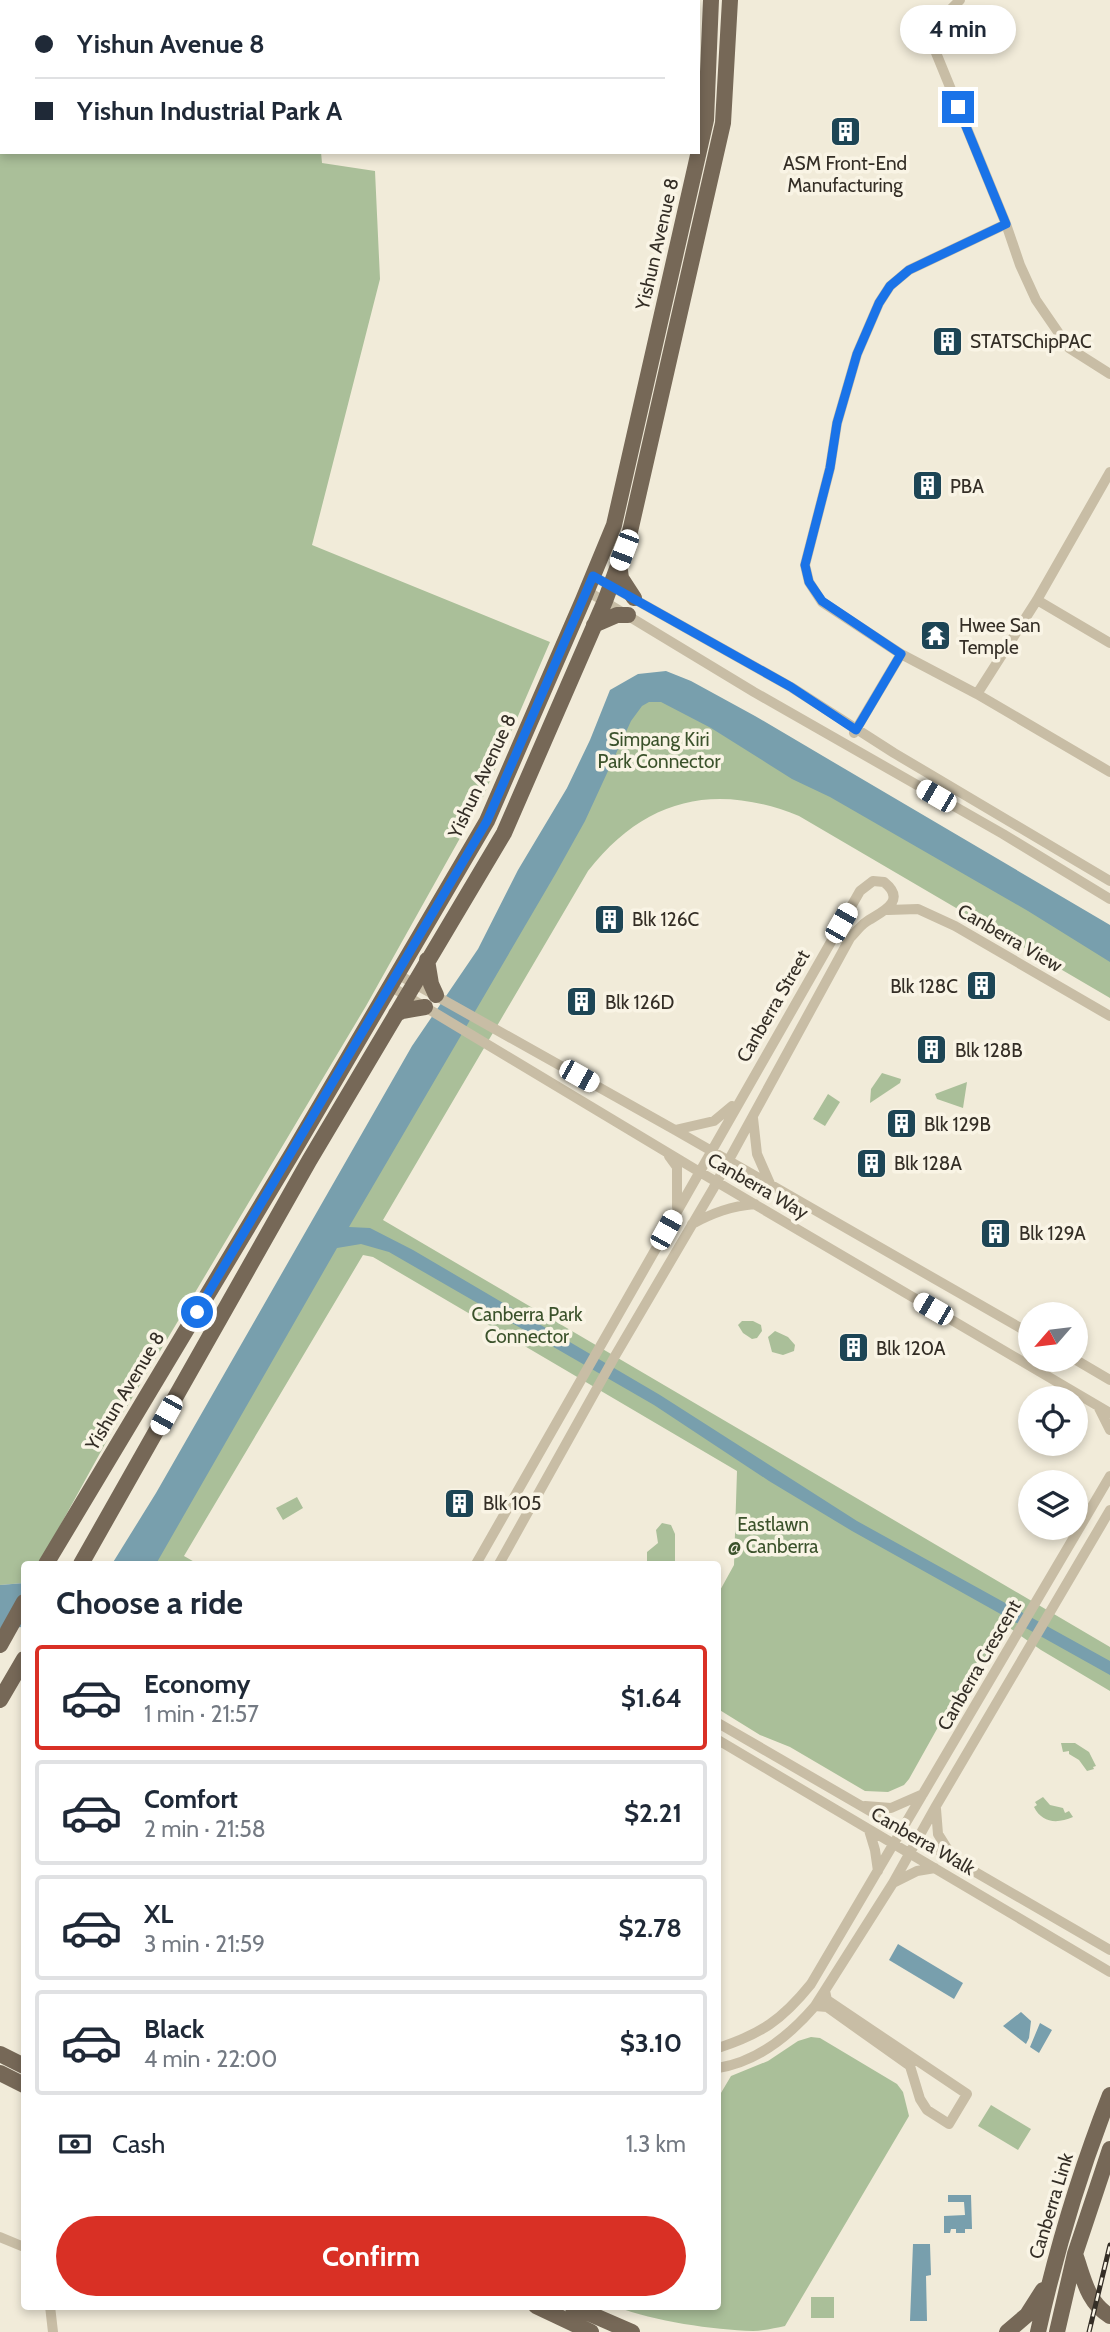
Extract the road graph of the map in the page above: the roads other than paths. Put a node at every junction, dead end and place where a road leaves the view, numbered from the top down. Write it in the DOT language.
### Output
graph roads {
  1 [pos="711,0"];
  2 [pos="730,0"];
  3 [pos="960,0"];
  4 [pos="700,146"];
  5 [pos="698,154"];
  6 [pos="1006,224"];
  7 [pos="1110,374"];
  8 [pos="1110,472"];
  9 [pos="619,564"];
  10 [pos="593,576"];
  11 [pos="587,591"];
  12 [pos="608,593"];
  13 [pos="634,598"];
  14 [pos="1037,600"];
  15 [pos="628,615"];
  16 [pos="594,625"];
  17 [pos="1110,643"];
  18 [pos="901,654"];
  19 [pos="977,694"];
  20 [pos="856,730"];
  21 [pos="847,745"];
  22 [pos="1110,772"];
  23 [pos="1110,881"];
  24 [pos="1110,899"];
  25 [pos="888,910"];
  26 [pos="427,960"];
  27 [pos="393,980"];
  28 [pos="410,989"];
  29 [pos="431,1001"];
  30 [pos="396,1014"];
  31 [pos="1110,1016"];
  32 [pos="738,1102"];
  33 [pos="752,1116"];
  34 [pos="675,1130"];
  35 [pos="710,1150"];
  36 [pos="665,1151"];
  37 [pos="728,1161"];
  38 [pos="698,1171"];
  39 [pos="716,1182"];
  40 [pos="771,1186"];
  41 [pos="755,1204"];
  42 [pos="677,1210"];
  43 [pos="692,1224"];
  44 [pos="1018,1327"];
  45 [pos="1088,1367"];
  46 [pos="1109,1378"];
  47 [pos="1097,1406"];
  48 [pos="1110,1413"];
  49 [pos="1110,1430"];
  50 [pos="1110,1476"];
  51 [pos="1110,1510"];
  52 [pos="84,1559"];
  53 [pos="48,1561"];
  54 [pos="478,1561"];
  55 [pos="501,1561"];
  56 [pos="21,1607"];
  57 [pos="0,1645"];
  58 [pos="21,1664"];
  59 [pos="0,1700"];
  60 [pos="721,1725"];
  61 [pos="721,1742"];
  62 [pos="923,1794"];
  63 [pos="856,1804"];
  64 [pos="936,1806"];
  65 [pos="869,1830"];
  66 [pos="901,1830"];
  67 [pos="919,1839"];
  68 [pos="893,1843"];
  69 [pos="910,1853"];
  70 [pos="956,1862"];
  71 [pos="935,1868"];
  72 [pos="878,1871"];
  73 [pos="893,1883"];
  74 [pos="1110,1950"];
  75 [pos="1110,1972"];
  76 [pos="825,1991"];
  77 [pos="815,2006"];
  78 [pos="721,2047"];
  79 [pos="0,2054"];
  80 [pos="21,2064"];
  81 [pos="721,2067"];
  82 [pos="0,2073"];
  83 [pos="21,2084"];
  84 [pos="1110,2095"];
  85 [pos="1110,2149"];
  86 [pos="0,2237"];
  87 [pos="21,2246"];
  88 [pos="1075,2254"];
  89 [pos="1050,2279"];
  90 [pos="50,2310"];
  91 [pos="544,2310"];
  92 [pos="581,2310"];
  93 [pos="1110,2316"];
  94 [pos="53,2332"];
  95 [pos="591,2332"];
  96 [pos="632,2332"];
  97 [pos="1007,2332"];
  98 [pos="1038,2332"];
  99 [pos="1058,2332"];
  1 -- 4 [label="main road, Yishun Avenue 8"];
  2 -- 9 [label="main road, Yishun Avenue 8"];
  3 -- 6 [label="street"];
  5 -- 10 [label="main road, Yishun Avenue 8"];
  6 -- 7 [label="street"];
  6 -- 18 [label="street"];
  8 -- 14 [label="street"];
  9 -- 12 [label="main road, Yishun Avenue 8"];
  9 -- 13 [label="main road"];
  10 -- 11 [label="main road, Yishun Avenue 8"];
  10 -- 12 [label="street"];
  11 -- 12 [label="street"];
  11 -- 27 [label="main road, Yishun Avenue 8"];
  12 -- 13 [label="street"];
  12 -- 15 [label="street"];
  12 -- 16 [label="main road, Yishun Avenue 8"];
  13 -- 20 [label="street"];
  14 -- 17 [label="street"];
  14 -- 19 [label="street"];
  15 -- 16 [label="main road"];
  15 -- 21 [label="street"];
  16 -- 26 [label="main road, Yishun Avenue 8"];
  18 -- 19 [label="street"];
  18 -- 20 [label="street"];
  19 -- 22 [label="street"];
  20 -- 21 [label="street"];
  20 -- 23 [label="street"];
  21 -- 24 [label="street"];
  25 -- 31 [label="street, Canberra View"];
  25 -- 32 [label="street, Canberra Street"];
  25 -- 33 [label="street, Canberra Street"];
  26 -- 28 [label="main road, Yishun Avenue 8"];
  26 -- 29 [label="main road"];
  27 -- 28 [label="street, Canberra Way"];
  27 -- 53 [label="main road, Yishun Avenue 8"];
  28 -- 29 [label="street, Canberra Way"];
  28 -- 29 [label="street, Canberra Way"];
  28 -- 30 [label="main road, Yishun Avenue 8"];
  29 -- 30 [label="main road"];
  29 -- 34 [label="street, Canberra Way"];
  29 -- 36 [label="street, Canberra Way"];
  30 -- 52 [label="main road, Yishun Avenue 8"];
  32 -- 34 [label="street"];
  32 -- 35 [label="street, Canberra Street"];
  33 -- 37 [label="street, Canberra Street"];
  33 -- 40 [label="street"];
  34 -- 35 [label="street, Canberra Way"];
  35 -- 37 [label="street, Canberra Way"];
  35 -- 38 [label="street, Canberra Street"];
  36 -- 38 [label="street, Canberra Way"];
  36 -- 42 [label="street"];
  37 -- 39 [label="street, Canberra Street"];
  37 -- 40 [label="street, Canberra Way"];
  38 -- 39 [label="street, Canberra Way"];
  38 -- 42 [label="street, Canberra Street"];
  39 -- 41 [label="street, Canberra Way"];
  39 -- 43 [label="street, Canberra Street"];
  40 -- 44 [label="street, Canberra Way"];
  41 -- 43 [label="street"];
  41 -- 47 [label="street, Canberra Way"];
  42 -- 54 [label="street, Canberra Street"];
  43 -- 55 [label="street, Canberra Street"];
  45 -- 46 [label="street"];
  47 -- 48 [label="street, Canberra Way"];
  47 -- 49 [label="street"];
  50 -- 62 [label="street, Canberra Crescent"];
  51 -- 64 [label="street, Canberra Crescent"];
  56 -- 57 [label="main road"];
  58 -- 59 [label="main road"];
  60 -- 63 [label="street, Canberra Walk"];
  61 -- 65 [label="street, Canberra Walk"];
  62 -- 63 [label="street"];
  62 -- 66 [label="street, Canberra Crescent"];
  63 -- 66 [label="street, Canberra Walk"];
  64 -- 67 [label="street, Canberra Crescent"];
  64 -- 70 [label="street"];
  65 -- 68 [label="street, Canberra Walk"];
  65 -- 72 [label="street"];
  66 -- 67 [label="street, Canberra Walk"];
  66 -- 68 [label="street, Canberra Crescent"];
  67 -- 69 [label="street, Canberra Crescent"];
  67 -- 70 [label="street, Canberra Walk"];
  68 -- 69 [label="street, Canberra Walk"];
  68 -- 72 [label="street, Canberra Crescent"];
  69 -- 71 [label="street, Canberra Walk"];
  69 -- 73 [label="street, Canberra Crescent"];
  70 -- 74 [label="street, Canberra Walk"];
  71 -- 73 [label="street"];
  71 -- 75 [label="street, Canberra Walk"];
  72 -- 78 [label="street, Canberra Crescent"];
  73 -- 76 [label="street, Canberra Crescent"];
  76 -- 77 [label="street, Canberra Crescent"];
  76 -- 77 [label="street"];
  77 -- 81 [label="street, Canberra Crescent"];
  79 -- 80 [label="main road"];
  82 -- 83 [label="main road"];
  84 -- 89 [label="main road, Canberra Link"];
  85 -- 88 [label="main road, Canberra Link"];
  86 -- 87 [label="street"];
  88 -- 93 [label="main road"];
  88 -- 99 [label="main road, Canberra Link"];
  89 -- 97 [label="main road"];
  89 -- 98 [label="main road, Canberra Link"];
  90 -- 94 [label="street"];
  91 -- 95 [label="main road"];
  92 -- 96 [label="main road"];
}
